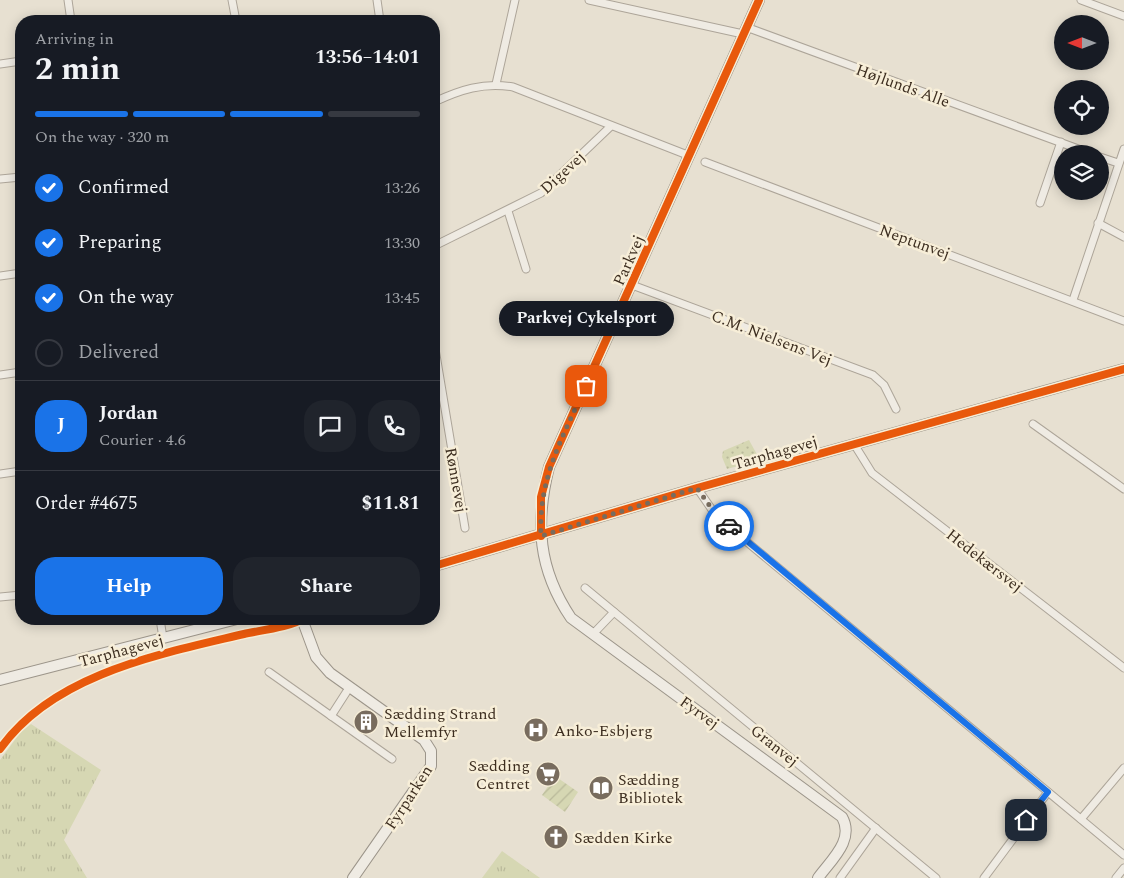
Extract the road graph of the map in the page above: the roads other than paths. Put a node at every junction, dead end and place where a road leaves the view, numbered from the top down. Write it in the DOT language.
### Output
graph roads {
  1 [pos="68,0"];
  2 [pos="232,0"];
  3 [pos="377,0"];
  4 [pos="515,0"];
  5 [pos="589,0"];
  6 [pos="759,0"];
  7 [pos="1081,0"];
  8 [pos="70,15"];
  9 [pos="235,15"];
  10 [pos="379,15"];
  11 [pos="1124,16"];
  12 [pos="745,31"];
  13 [pos="15,62"];
  14 [pos="0,64"];
  15 [pos="496,84"];
  16 [pos="440,99"];
  17 [pos="611,126"];
  18 [pos="1061,142"];
  19 [pos="1069,145"];
  20 [pos="1124,149"];
  21 [pos="690,156"];
  22 [pos="1109,160"];
  23 [pos="705,162"];
  24 [pos="1118,163"];
  25 [pos="15,177"];
  26 [pos="0,178"];
  27 [pos="1040,202"];
  28 [pos="508,211"];
  29 [pos="1098,223"];
  30 [pos="1124,237"];
  31 [pos="440,243"];
  32 [pos="526,269"];
  33 [pos="15,274"];
  34 [pos="0,276"];
  35 [pos="632,285"];
  36 [pos="1073,300"];
  37 [pos="1124,320"];
  38 [pos="1124,369"];
  39 [pos="15,373"];
  40 [pos="0,374"];
  41 [pos="440,379"];
  42 [pos="896,409"];
  43 [pos="1033,424"];
  44 [pos="854,444"];
  45 [pos="15,472"];
  46 [pos="0,474"];
  47 [pos="697,488"];
  48 [pos="1124,489"];
  49 [pos="465,528"];
  50 [pos="541,536"];
  51 [pos="440,564"];
  52 [pos="585,588"];
  53 [pos="15,596"];
  54 [pos="0,597"];
  55 [pos="614,612"];
  56 [pos="161,625"];
  57 [pos="214,625"];
  58 [pos="304,625"];
  59 [pos="594,634"];
  60 [pos="163,638"];
  61 [pos="63,666"];
  62 [pos="1124,668"];
  63 [pos="269,672"];
  64 [pos="0,680"];
  65 [pos="0,686"];
  66 [pos="349,688"];
  67 [pos="331,716"];
  68 [pos="392,759"];
  69 [pos="1124,768"];
  70 [pos="1048,792"];
  71 [pos="1081,819"];
  72 [pos="876,828"];
  73 [pos="1124,855"];
  74 [pos="1124,868"];
  75 [pos="353,878"];
  76 [pos="818,878"];
  77 [pos="840,878"];
  78 [pos="936,878"];
  79 [pos="984,878"];
  80 [pos="1116,878"];
  1 -- 8 [label="street"];
  2 -- 9 [label="street"];
  3 -- 10 [label="street"];
  4 -- 15 [label="street"];
  5 -- 12 [label="street, Højlunds Alle"];
  6 -- 12 [label="street, Parkvej"];
  7 -- 11 [label="street"];
  12 -- 18 [label="street, Højlunds Alle"];
  12 -- 21 [label="street, Parkvej"];
  13 -- 14 [label="street"];
  15 -- 16 [label="street"];
  15 -- 17 [label="street"];
  17 -- 21 [label="street"];
  17 -- 28 [label="street, Digevej"];
  18 -- 19 [label="street, Højlunds Alle"];
  18 -- 27 [label="street"];
  20 -- 24 [label="street"];
  21 -- 35 [label="street, Parkvej"];
  22 -- 24 [label="street"];
  23 -- 36 [label="street, Neptunvej"];
  24 -- 29 [label="street"];
  25 -- 26 [label="street"];
  28 -- 31 [label="street, Digevej"];
  28 -- 32 [label="street"];
  29 -- 30 [label="street"];
  29 -- 36 [label="street"];
  33 -- 34 [label="street"];
  35 -- 42 [label="street, C.M. Nielsens Vej"];
  35 -- 50 [label="street, Parkvej"];
  36 -- 37 [label="street, Neptunvej"];
  38 -- 44 [label="street, Tarphagevej"];
  39 -- 40 [label="street"];
  41 -- 49 [label="street, Rønnevej"];
  43 -- 48 [label="street"];
  44 -- 47 [label="street, Tarphagevej"];
  44 -- 62 [label="street, Hedekærsvej"];
  45 -- 46 [label="street"];
  47 -- 50 [label="street, Tarphagevej"];
  47 -- 70 [label="street"];
  50 -- 51 [label="street, Tarphagevej"];
  50 -- 59 [label="street, Fyrvej"];
  52 -- 55 [label="street, Granvej"];
  53 -- 54 [label="street"];
  55 -- 59 [label="street"];
  55 -- 72 [label="street, Granvej"];
  56 -- 60 [label="street"];
  57 -- 60 [label="street, Tarphagevej"];
  58 -- 66 [label="street, Fyrparken"];
  59 -- 76 [label="street, Fyrvej"];
  60 -- 61 [label="street, Tarphagevej"];
  61 -- 64 [label="street, Tarphagevej"];
  61 -- 65 [label="street, Tarphagevej"];
  63 -- 67 [label="street"];
  66 -- 67 [label="street"];
  66 -- 75 [label="street, Fyrparken"];
  67 -- 68 [label="street"];
  69 -- 71 [label="street"];
  70 -- 71 [label="street"];
  70 -- 79 [label="street"];
  71 -- 73 [label="street"];
  72 -- 77 [label="street"];
  72 -- 78 [label="street, Granvej"];
  74 -- 80 [label="street"];
}
